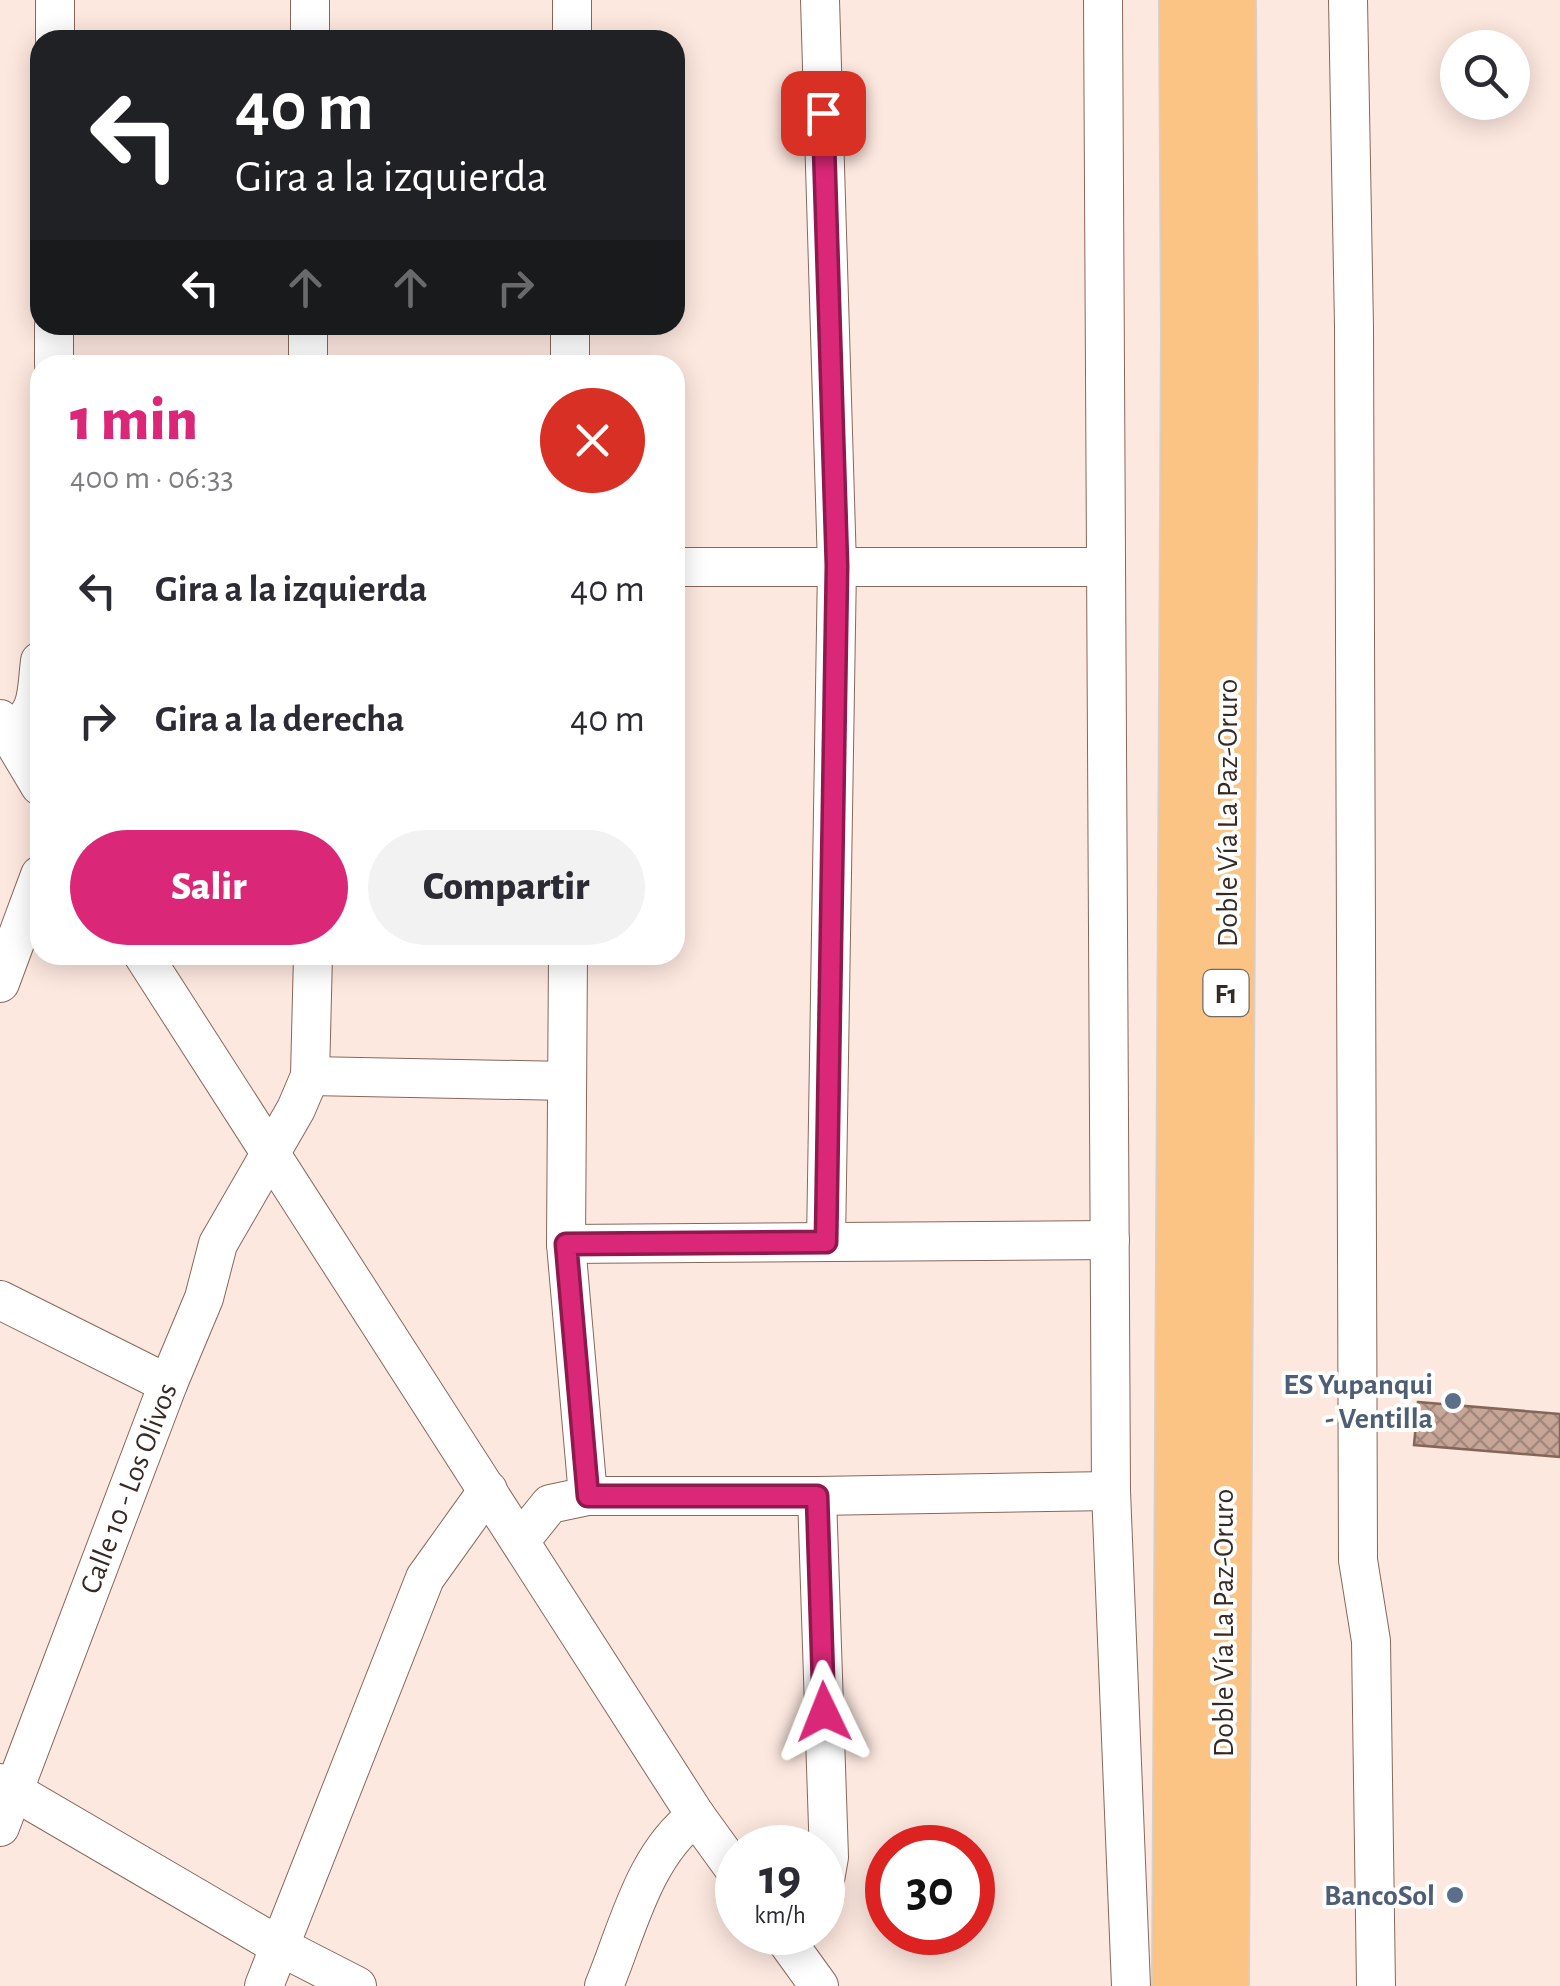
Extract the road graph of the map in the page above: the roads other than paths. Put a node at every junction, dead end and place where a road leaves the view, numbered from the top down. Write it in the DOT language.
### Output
graph roads {
  1 [pos="55,0"];
  2 [pos="310,0"];
  3 [pos="572,0"];
  4 [pos="820,0"];
  5 [pos="1103,0"];
  6 [pos="1186,0"];
  7 [pos="1228,0"];
  8 [pos="1348,0"];
  9 [pos="55,30"];
  10 [pos="310,30"];
  11 [pos="572,30"];
  12 [pos="685,566"];
  13 [pos="837,566"];
  14 [pos="1104,566"];
  15 [pos="30,714"];
  16 [pos="4,725"];
  17 [pos="30,769"];
  18 [pos="30,903"];
  19 [pos="149,965"];
  20 [pos="313,965"];
  21 [pos="568,965"];
  22 [pos="0,983"];
  23 [pos="310,1076"];
  24 [pos="567,1081"];
  25 [pos="269,1156"];
  26 [pos="1110,1240"];
  27 [pos="826,1242"];
  28 [pos="566,1244"];
  29 [pos="0,1300"];
  30 [pos="168,1384"];
  31 [pos="488,1490"];
  32 [pos="1111,1491"];
  33 [pos="588,1496"];
  34 [pos="817,1496"];
  35 [pos="521,1540"];
  36 [pos="7,1786"];
  37 [pos="696,1816"];
  38 [pos="828,1825"];
  39 [pos="0,1826"];
  40 [pos="715,1842"];
  41 [pos="279,1946"];
  42 [pos="801,1955"];
  43 [pos="264,1986"];
  44 [pos="356,1986"];
  45 [pos="604,1986"];
  46 [pos="819,1986"];
  47 [pos="1131,1986"];
  48 [pos="1180,1986"];
  49 [pos="1221,1986"];
  50 [pos="1376,1986"];
  1 -- 9 [label="street"];
  2 -- 10 [label="street"];
  3 -- 11 [label="street"];
  4 -- 13 [label="street"];
  5 -- 14 [label="street"];
  6 -- 48 [label="highway, Doble Vía La Paz-Oruro / F1"];
  7 -- 49 [label="highway, Doble Vía La Paz-Oruro / F1"];
  8 -- 50 [label="street"];
  12 -- 13 [label="street"];
  13 -- 14 [label="street"];
  13 -- 27 [label="street"];
  14 -- 26 [label="street"];
  15 -- 16 [label="street"];
  16 -- 17 [label="street"];
  18 -- 22 [label="street"];
  19 -- 25 [label="street"];
  20 -- 23 [label="street"];
  21 -- 24 [label="street"];
  23 -- 24 [label="street"];
  23 -- 25 [label="street, Calle 10 - Los Olivos"];
  24 -- 28 [label="street"];
  25 -- 30 [label="street, Calle 10 - Los Olivos"];
  25 -- 31 [label="street"];
  26 -- 27 [label="street"];
  26 -- 32 [label="street"];
  27 -- 28 [label="street"];
  28 -- 33 [label="street"];
  29 -- 30 [label="street"];
  30 -- 36 [label="street, Calle 10 - Los Olivos"];
  31 -- 35 [label="street"];
  31 -- 41 [label="street"];
  32 -- 34 [label="street"];
  32 -- 47 [label="street"];
  33 -- 34 [label="street"];
  33 -- 35 [label="street"];
  34 -- 38 [label="street"];
  35 -- 37 [label="street"];
  36 -- 39 [label="street, Calle 10 - Los Olivos"];
  36 -- 41 [label="street"];
  37 -- 40 [label="street"];
  37 -- 45 [label="street"];
  41 -- 43 [label="street"];
  41 -- 44 [label="street"];
  42 -- 46 [label="street"];
}
